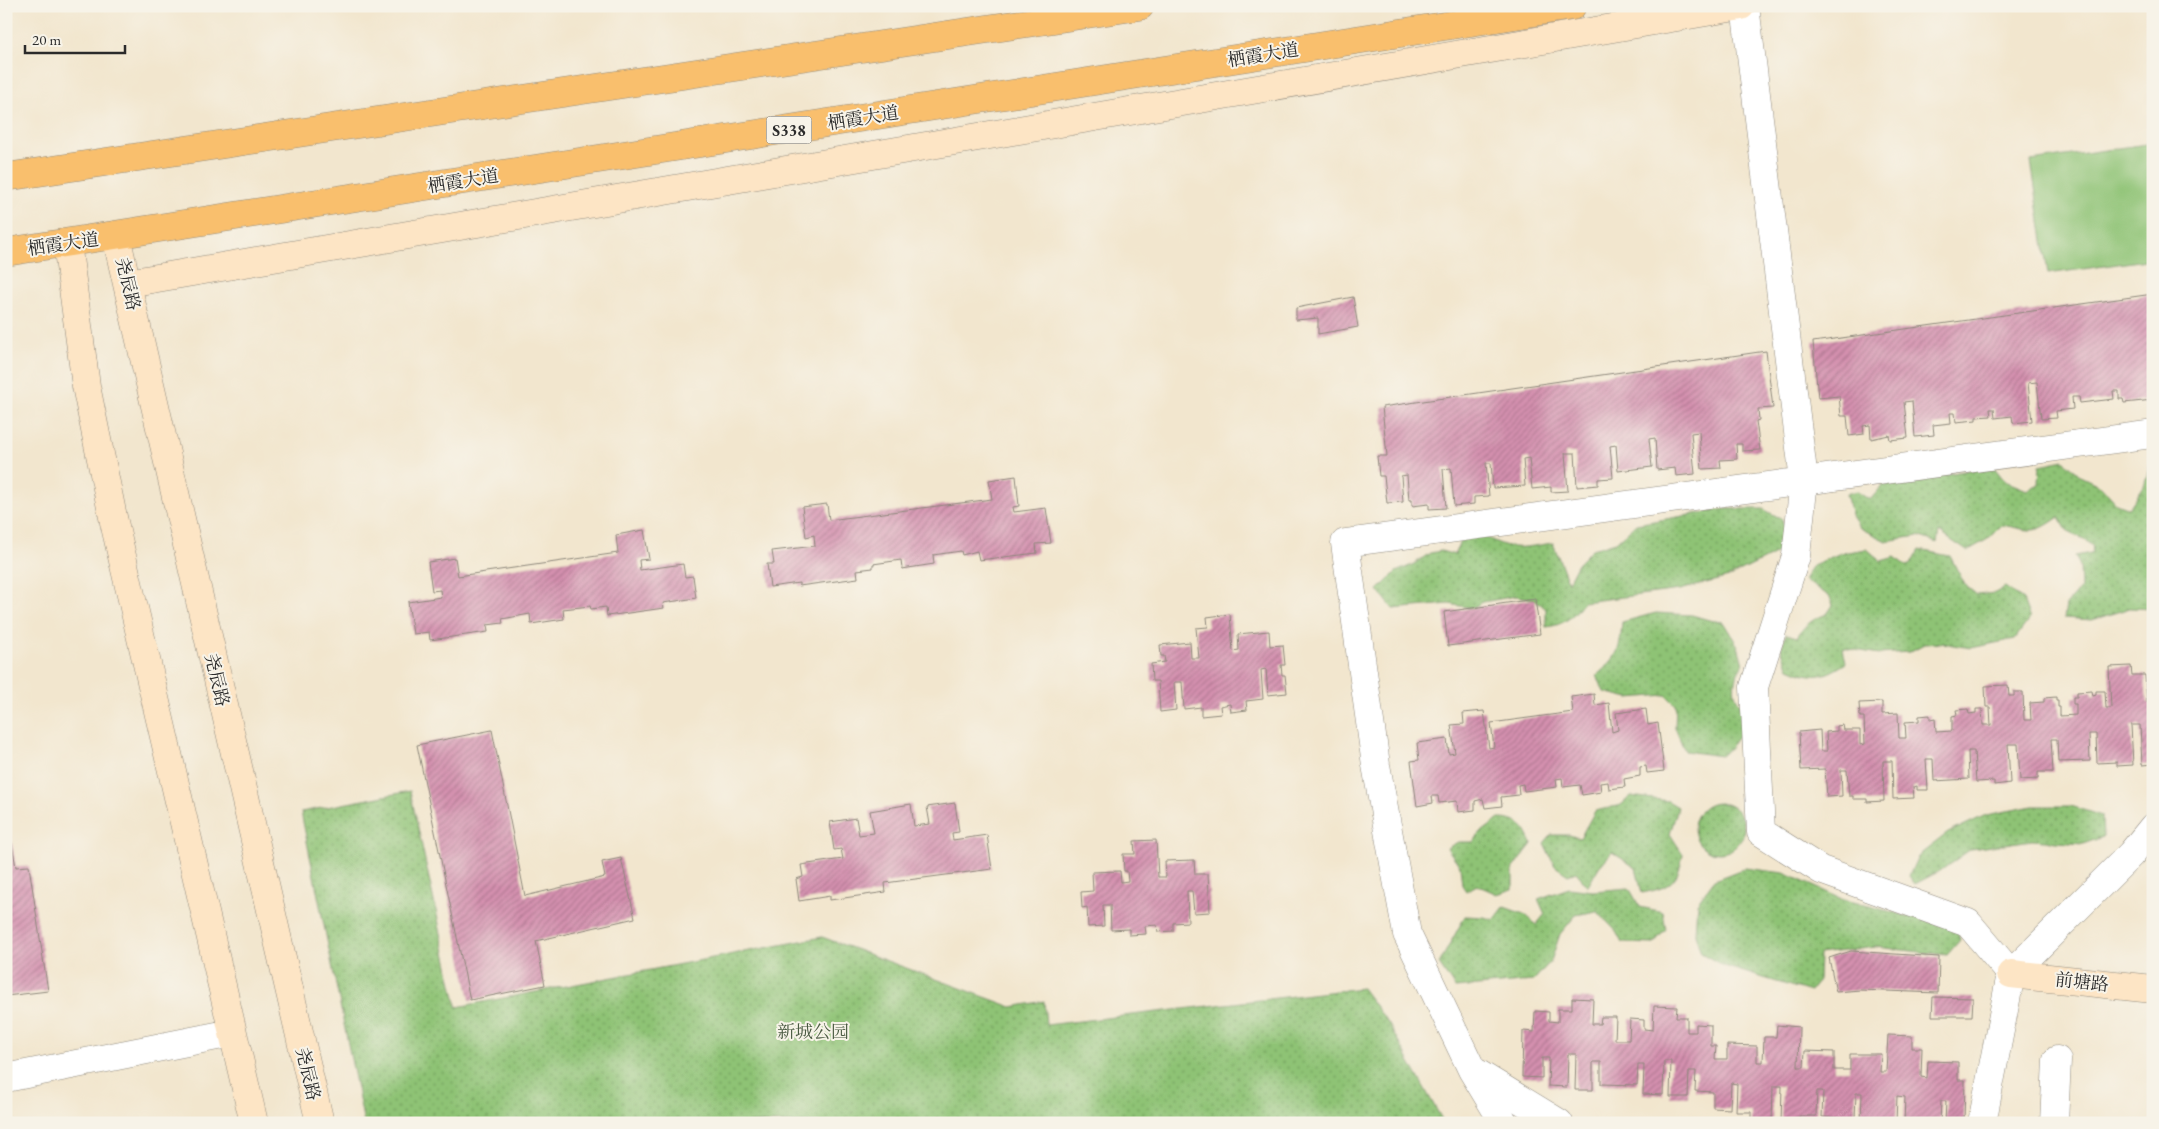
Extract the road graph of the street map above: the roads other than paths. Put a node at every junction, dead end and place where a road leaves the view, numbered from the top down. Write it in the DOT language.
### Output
graph roads {
  1 [pos="1140,6"];
  2 [pos="1572,6"];
  3 [pos="1741,6"];
  4 [pos="1745,6"];
  5 [pos="6,176"];
  6 [pos="116,236"];
  7 [pos="67,243"];
  8 [pos="6,252"];
  9 [pos="128,284"];
  10 [pos="2153,434"];
  11 [pos="1804,480"];
  12 [pos="2153,827"];
  13 [pos="2011,974"];
  14 [pos="2153,989"];
  15 [pos="232,1033"];
  16 [pos="2057,1060"];
  17 [pos="1472,1070"];
  18 [pos="6,1078"];
  19 [pos="254,1123"];
  20 [pos="320,1123"];
  21 [pos="1504,1123"];
  22 [pos="1559,1123"];
  23 [pos="1982,1123"];
  24 [pos="2054,1123"];
  1 -- 5 [label="main road"];
  2 -- 6 [label="main road, 栖霞大道 / S338"];
  3 -- 9 [label="main road"];
  4 -- 11 [label="street"];
  6 -- 7 [label="main road, 栖霞大道 / S338"];
  6 -- 9 [label="main road, 尧辰路"];
  7 -- 8 [label="main road, 栖霞大道 / S338"];
  7 -- 15 [label="main road"];
  9 -- 20 [label="main road, 尧辰路"];
  10 -- 11 [label="street"];
  11 -- 13 [label="street"];
  11 -- 17 [label="street"];
  12 -- 13 [label="street"];
  13 -- 14 [label="main road, 前塘路"];
  13 -- 23 [label="street"];
  15 -- 18 [label="street"];
  15 -- 19 [label="main road"];
  16 -- 24 [label="street"];
  17 -- 21 [label="street"];
  17 -- 22 [label="street"];
}
